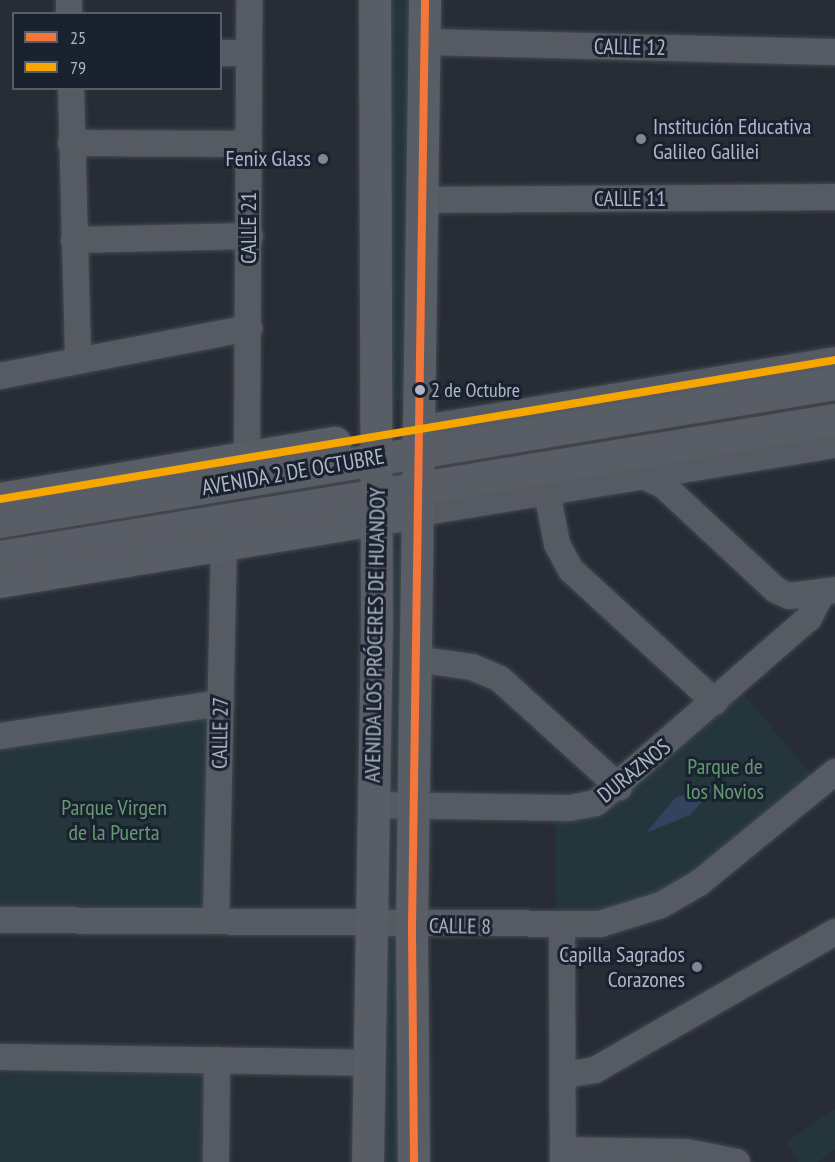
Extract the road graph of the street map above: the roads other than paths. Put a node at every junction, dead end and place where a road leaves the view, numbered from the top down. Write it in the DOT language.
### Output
graph roads {
  1 [pos="249,0"];
  2 [pos="375,0"];
  3 [pos="425,0"];
  4 [pos="425,42"];
  5 [pos="835,52"];
  6 [pos="222,53"];
  7 [pos="248,53"];
  8 [pos="71,90"];
  9 [pos="71,143"];
  10 [pos="249,144"];
  11 [pos="835,197"];
  12 [pos="426,200"];
  13 [pos="250,236"];
  14 [pos="74,240"];
  15 [pos="249,328"];
  16 [pos="835,360"];
  17 [pos="78,361"];
  18 [pos="0,376"];
  19 [pos="835,384"];
  20 [pos="835,420"];
  21 [pos="419,440"];
  22 [pos="835,445"];
  23 [pos="378,448"];
  24 [pos="247,457"];
  25 [pos="643,476"];
  26 [pos="547,492"];
  27 [pos="0,499"];
  28 [pos="419,499"];
  29 [pos="377,507"];
  30 [pos="0,522"];
  31 [pos="224,545"];
  32 [pos="0,556"];
  33 [pos="0,582"];
  34 [pos="829,591"];
  35 [pos="416,659"];
  36 [pos="715,702"];
  37 [pos="221,703"];
  38 [pos="0,736"];
  39 [pos="835,772"];
  40 [pos="619,787"];
  41 [pos="372,805"];
  42 [pos="414,805"];
  43 [pos="0,920"];
  44 [pos="216,921"];
  45 [pos="369,922"];
  46 [pos="412,925"];
  47 [pos="562,927"];
  48 [pos="835,932"];
  49 [pos="0,1057"];
  50 [pos="217,1060"];
  51 [pos="368,1063"];
  52 [pos="564,1076"];
  53 [pos="564,1156"];
  54 [pos="216,1162"];
  55 [pos="368,1162"];
  56 [pos="414,1162"];
  57 [pos="737,1162"];
  1 -- 7 [label="street, CALLE 21"];
  2 -- 23 [label="main road, AVENIDA LOS PRÓCERES DE HUANDOY"];
  3 -- 4 [label="main road, AVENIDA LOS PRÓCERES DE HUANDOY"];
  4 -- 5 [label="street, CALLE 12"];
  4 -- 12 [label="main road, AVENIDA LOS PRÓCERES DE HUANDOY"];
  6 -- 7 [label="street"];
  7 -- 10 [label="street, CALLE 21"];
  8 -- 9 [label="street"];
  9 -- 10 [label="street"];
  9 -- 14 [label="street"];
  10 -- 13 [label="street, CALLE 21"];
  11 -- 12 [label="street, CALLE 11"];
  12 -- 21 [label="main road, AVENIDA LOS PRÓCERES DE HUANDOY"];
  13 -- 14 [label="street"];
  13 -- 15 [label="street, CALLE 21"];
  14 -- 17 [label="street"];
  15 -- 17 [label="street"];
  15 -- 24 [label="street, CALLE 21"];
  16 -- 21 [label="street, AVENIDA 2 DE OCTUBRE"];
  17 -- 18 [label="street"];
  19 -- 21 [label="main road, AVENIDA 2 DE OCTUBRE"];
  20 -- 28 [label="main road, AVENIDA 2 DE OCTUBRE"];
  21 -- 23 [label="main road, AVENIDA 2 DE OCTUBRE"];
  21 -- 28 [label="main road, AVENIDA LOS PRÓCERES DE HUANDOY"];
  22 -- 25 [label="street, AVENIDA 2 DE OCTUBRE"];
  23 -- 24 [label="main road, AVENIDA 2 DE OCTUBRE"];
  23 -- 29 [label="main road, AVENIDA LOS PRÓCERES DE HUANDOY"];
  23 -- 30 [label="main road, AVENIDA 2 DE OCTUBRE"];
  24 -- 27 [label="main road, AVENIDA 2 DE OCTUBRE"];
  25 -- 26 [label="street, AVENIDA 2 DE OCTUBRE"];
  25 -- 34 [label="street"];
  26 -- 28 [label="street, AVENIDA 2 DE OCTUBRE"];
  26 -- 36 [label="street"];
  28 -- 29 [label="main road, AVENIDA 2 DE OCTUBRE"];
  28 -- 35 [label="main road, AVENIDA LOS PRÓCERES DE HUANDOY"];
  29 -- 31 [label="main road, AVENIDA 2 DE OCTUBRE"];
  29 -- 32 [label="main road, AVENIDA 2 DE OCTUBRE"];
  29 -- 41 [label="main road, AVENIDA LOS PRÓCERES DE HUANDOY"];
  31 -- 33 [label="main road, AVENIDA 2 DE OCTUBRE"];
  31 -- 37 [label="street, CALLE 27"];
  34 -- 36 [label="street, DURAZNOS"];
  35 -- 40 [label="street"];
  35 -- 42 [label="main road, AVENIDA LOS PRÓCERES DE HUANDOY"];
  36 -- 40 [label="street, DURAZNOS"];
  37 -- 38 [label="street"];
  37 -- 44 [label="street, CALLE 27"];
  39 -- 47 [label="street, CALLE 8"];
  40 -- 42 [label="street, DURAZNOS"];
  41 -- 42 [label="street, DURAZNOS"];
  41 -- 45 [label="main road, AVENIDA LOS PRÓCERES DE HUANDOY"];
  42 -- 46 [label="main road, AVENIDA LOS PRÓCERES DE HUANDOY"];
  43 -- 44 [label="street, CALLE 8"];
  44 -- 45 [label="street, CALLE 8"];
  45 -- 46 [label="street, CALLE 8"];
  45 -- 51 [label="main road, AVENIDA LOS PRÓCERES DE HUANDOY"];
  46 -- 47 [label="street, CALLE 8"];
  46 -- 56 [label="main road, AVENIDA LOS PRÓCERES DE HUANDOY"];
  47 -- 52 [label="street"];
  48 -- 52 [label="street"];
  49 -- 50 [label="street"];
  50 -- 51 [label="street"];
  50 -- 54 [label="street"];
  51 -- 55 [label="main road, AVENIDA LOS PRÓCERES DE HUANDOY"];
  52 -- 53 [label="street"];
  53 -- 57 [label="street"];
}
